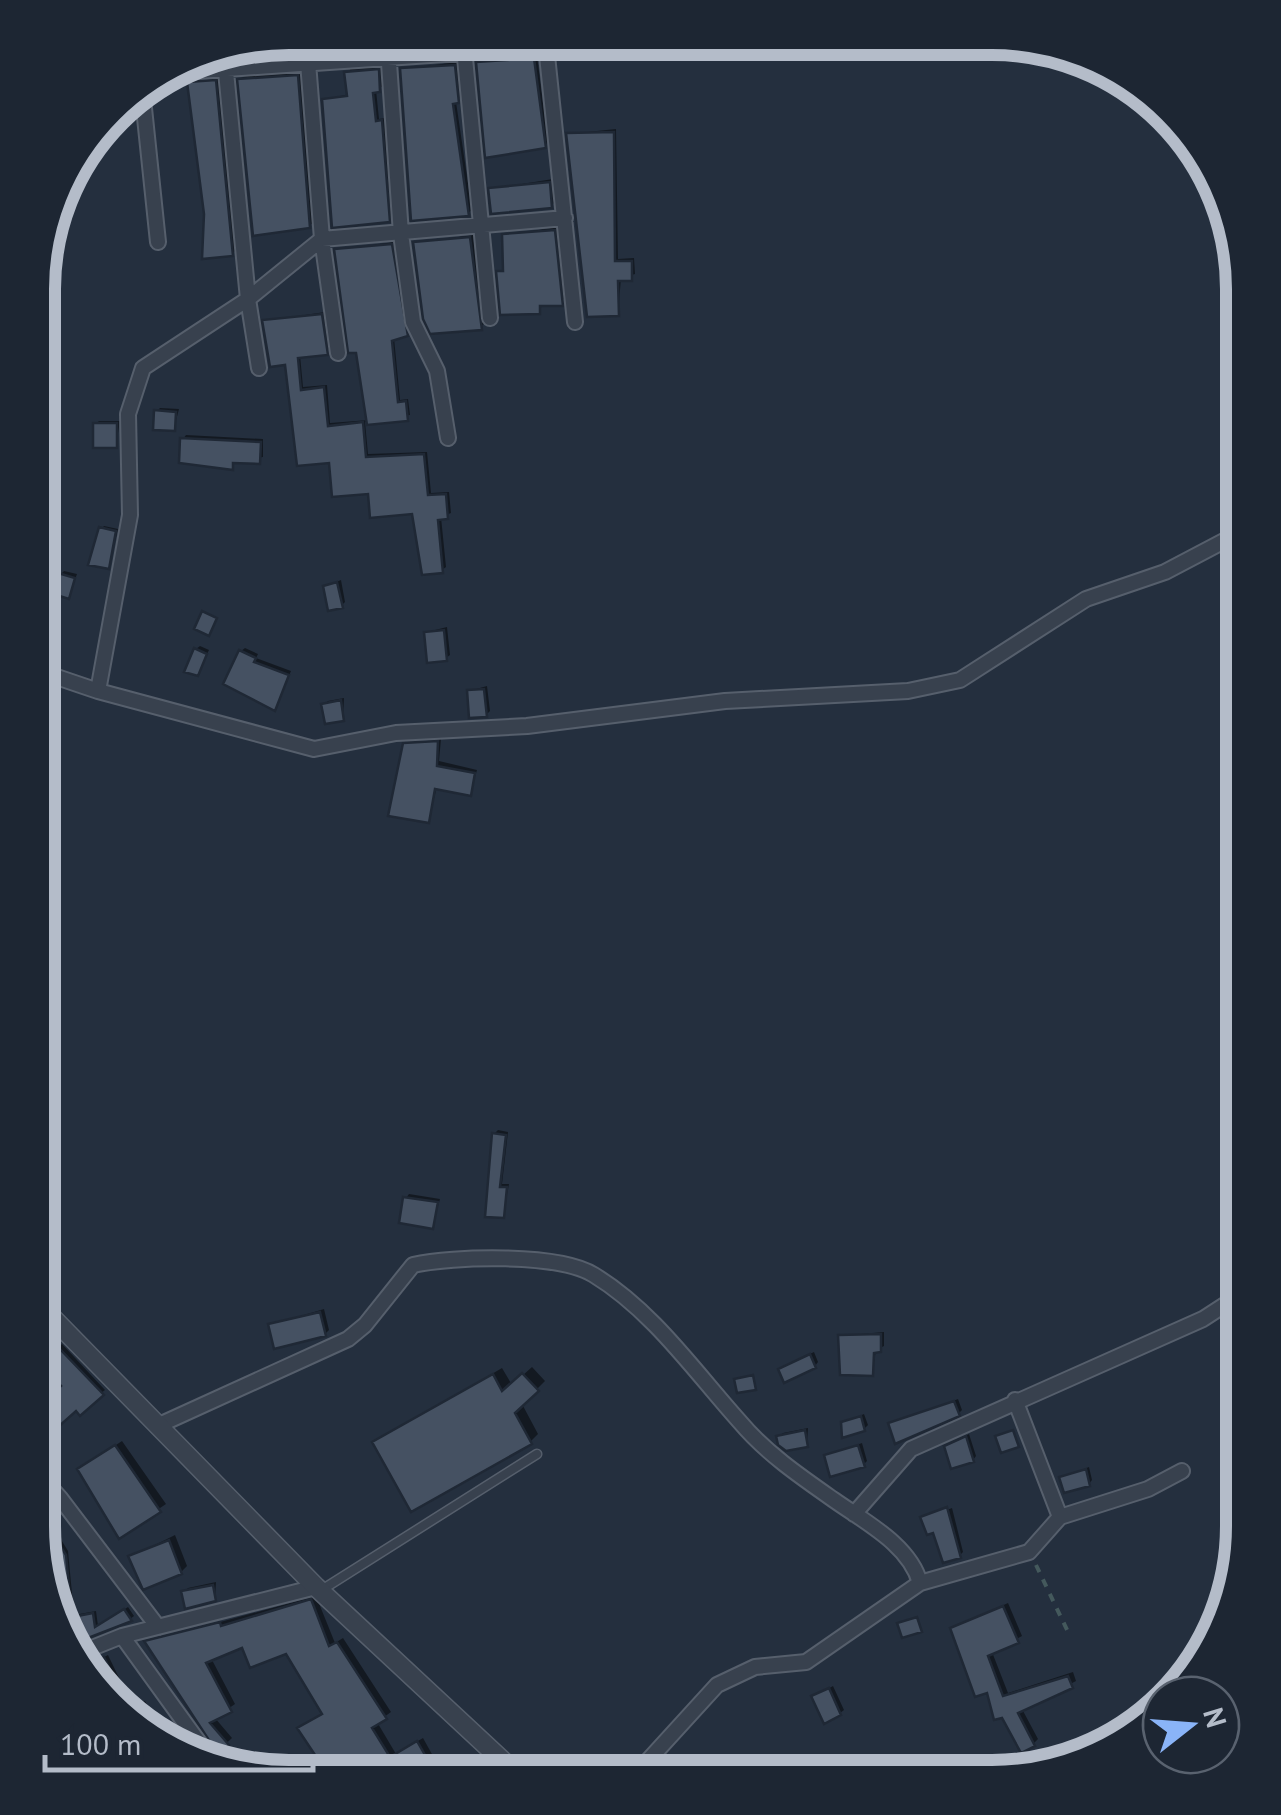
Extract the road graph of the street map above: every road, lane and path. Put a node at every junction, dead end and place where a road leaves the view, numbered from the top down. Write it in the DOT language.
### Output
graph roads {
  1 [pos="348,55"];
  2 [pos="388,55"];
  3 [pos="464,55"];
  4 [pos="547,55"];
  5 [pos="308,57"];
  6 [pos="225,64"];
  7 [pos="226,70"];
  8 [pos="206,71"];
  9 [pos="144,106"];
  10 [pos="565,218"];
  11 [pos="483,228"];
  12 [pos="401,234"];
  13 [pos="322,240"];
  14 [pos="158,242"];
  15 [pos="248,298"];
  16 [pos="490,318"];
  17 [pos="575,322"];
  18 [pos="338,353"];
  19 [pos="259,368"];
  20 [pos="448,438"];
  21 [pos="1226,541"];
  22 [pos="55,676"];
  23 [pos="98,691"];
  24 [pos="1225,1304"];
  25 [pos="55,1331"];
  26 [pos="1015,1400"];
  27 [pos="156,1426"];
  28 [pos="537,1454"];
  29 [pos="1182,1472"];
  30 [pos="55,1492"];
  31 [pos="854,1514"];
  32 [pos="1060,1517"];
  33 [pos="1029,1552"];
  34 [pos="920,1584"];
  35 [pos="318,1589"];
  36 [pos="158,1627"];
  37 [pos="1069,1634"];
  38 [pos="122,1636"];
  39 [pos="90,1649"];
  40 [pos="198,1741"];
  41 [pos="502,1760"];
  42 [pos="649,1760"];
  1 -- 5 [label="street"];
  2 -- 12 [label="street"];
  3 -- 11 [label="street"];
  4 -- 10 [label="street"];
  5 -- 7 [label="street"];
  5 -- 13 [label="street"];
  6 -- 7 [label="street"];
  7 -- 8 [label="street"];
  7 -- 15 [label="street"];
  9 -- 14 [label="street"];
  10 -- 11 [label="street"];
  10 -- 17 [label="street"];
  11 -- 12 [label="street"];
  11 -- 16 [label="street"];
  12 -- 13 [label="street"];
  12 -- 20 [label="street"];
  13 -- 15 [label="street"];
  13 -- 18 [label="street"];
  15 -- 19 [label="street"];
  15 -- 23 [label="street"];
  21 -- 23 [label="street"];
  22 -- 23 [label="street"];
  24 -- 26 [label="street"];
  25 -- 27 [label="street"];
  26 -- 31 [label="street"];
  26 -- 32 [label="street"];
  27 -- 31 [label="street"];
  27 -- 35 [label="street"];
  28 -- 35 [label="lane"];
  29 -- 32 [label="street"];
  30 -- 36 [label="street"];
  31 -- 34 [label="street"];
  32 -- 33 [label="street"];
  33 -- 34 [label="street"];
  33 -- 37 [label="path"];
  34 -- 42 [label="street"];
  35 -- 36 [label="street"];
  35 -- 41 [label="street"];
  36 -- 38 [label="street"];
  38 -- 39 [label="street"];
  38 -- 40 [label="street"];
}
